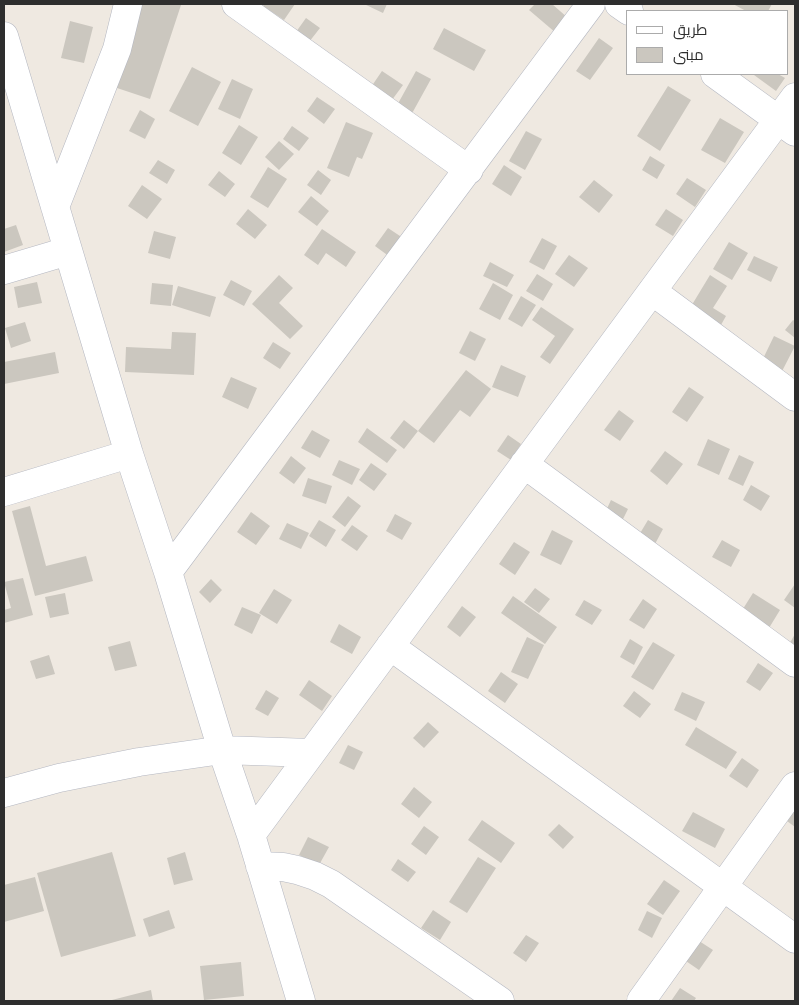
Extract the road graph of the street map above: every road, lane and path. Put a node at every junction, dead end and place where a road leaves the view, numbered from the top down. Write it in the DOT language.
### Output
graph roads {
  1 [pos="128,4"];
  2 [pos="236,4"];
  3 [pos="591,4"];
  4 [pos="5,47"];
  5 [pos="716,75"];
  6 [pos="795,97"];
  7 [pos="787,126"];
  8 [pos="469,170"];
  9 [pos="55,207"];
  10 [pos="68,251"];
  11 [pos="4,270"];
  12 [pos="652,291"];
  13 [pos="795,396"];
  14 [pos="129,454"];
  15 [pos="524,464"];
  16 [pos="4,492"];
  17 [pos="168,572"];
  18 [pos="390,646"];
  19 [pos="795,663"];
  20 [pos="222,750"];
  21 [pos="311,753"];
  22 [pos="795,786"];
  23 [pos="4,792"];
  24 [pos="251,835"];
  25 [pos="260,866"];
  26 [pos="723,887"];
  27 [pos="795,939"];
  28 [pos="301,1001"];
  29 [pos="500,1001"];
  30 [pos="641,1001"];
  1 -- 9 [label="street"];
  2 -- 8 [label="street"];
  3 -- 8 [label="street"];
  4 -- 9 [label="street"];
  5 -- 7 [label="street"];
  6 -- 7 [label="street"];
  7 -- 12 [label="street"];
  8 -- 17 [label="street"];
  9 -- 10 [label="street"];
  10 -- 11 [label="street"];
  10 -- 14 [label="street"];
  12 -- 13 [label="street"];
  12 -- 15 [label="street"];
  14 -- 16 [label="street"];
  14 -- 17 [label="street"];
  15 -- 18 [label="street"];
  15 -- 19 [label="street"];
  17 -- 20 [label="street"];
  18 -- 21 [label="street"];
  18 -- 26 [label="street"];
  20 -- 21 [label="street"];
  20 -- 23 [label="street"];
  20 -- 24 [label="street"];
  21 -- 24 [label="street"];
  22 -- 26 [label="street"];
  24 -- 25 [label="street"];
  25 -- 28 [label="street"];
  25 -- 29 [label="street"];
  26 -- 27 [label="street"];
  26 -- 30 [label="street"];
}
